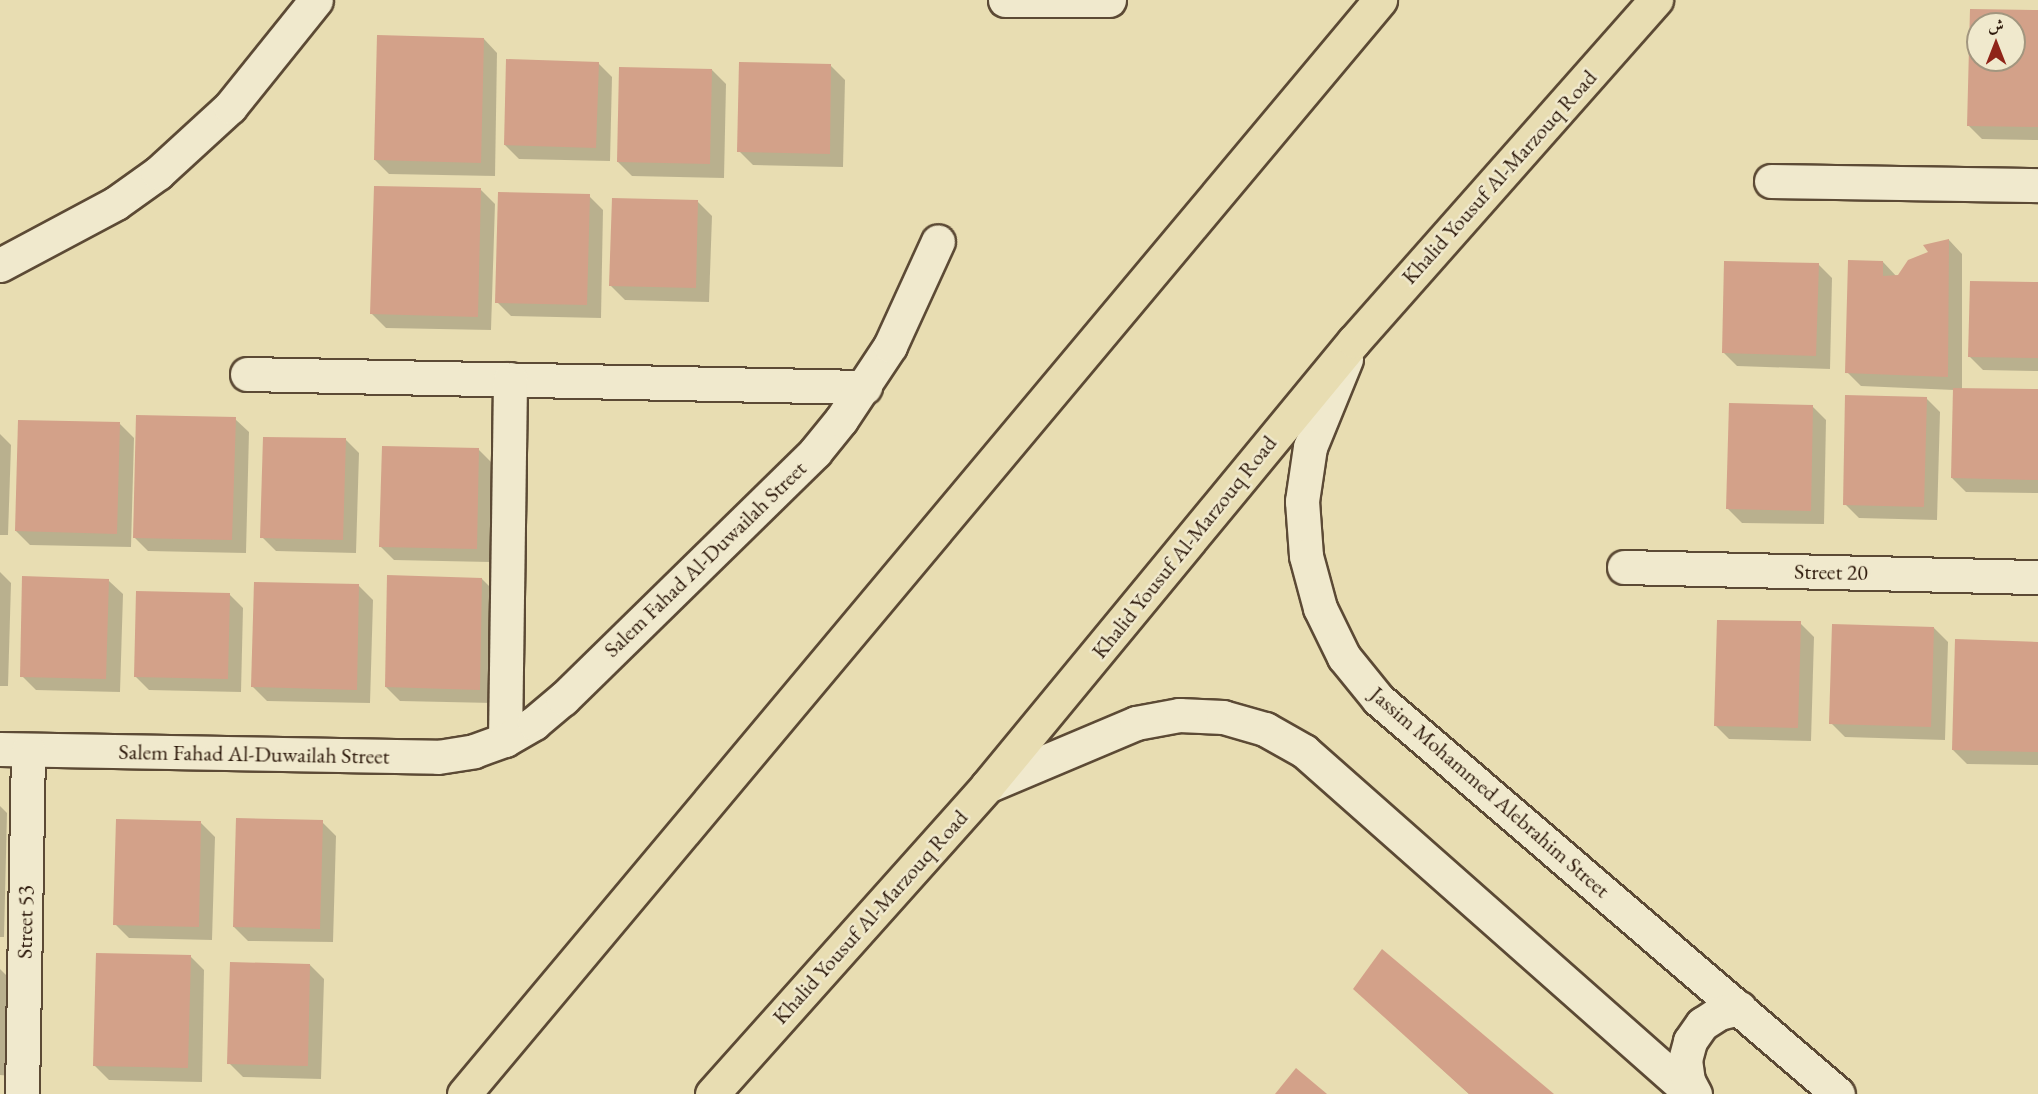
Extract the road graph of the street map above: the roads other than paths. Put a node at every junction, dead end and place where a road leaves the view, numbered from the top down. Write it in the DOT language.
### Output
graph roads {
  1 [pos="316,0"];
  2 [pos="1005,0"];
  3 [pos="1109,0"];
  4 [pos="1380,0"];
  5 [pos="1656,0"];
  6 [pos="1771,181"];
  7 [pos="2038,185"];
  8 [pos="939,241"];
  9 [pos="0,265"];
  10 [pos="1354,341"];
  11 [pos="247,374"];
  12 [pos="510,379"];
  13 [pos="865,387"];
  14 [pos="1624,567"];
  15 [pos="2038,577"];
  16 [pos="505,740"];
  17 [pos="14,750"];
  18 [pos="987,786"];
  19 [pos="1739,1008"];
  20 [pos="22,1094"];
  21 [pos="464,1094"];
  22 [pos="712,1094"];
  23 [pos="1693,1094"];
  24 [pos="1838,1094"];
  1 -- 9 [label="street"];
  2 -- 3 [label="street"];
  4 -- 21 [label="main road"];
  5 -- 10 [label="main road, Khalid Yousuf Al-Marzouq Road"];
  6 -- 7 [label="street"];
  8 -- 13 [label="street, Salem Fahad Al-Duwailah Street"];
  10 -- 18 [label="main road, Khalid Yousuf Al-Marzouq Road"];
  10 -- 19 [label="street, Jassim Mohammed Alebrahim Street"];
  11 -- 12 [label="street"];
  12 -- 13 [label="street"];
  12 -- 16 [label="street"];
  13 -- 16 [label="street, Salem Fahad Al-Duwailah Street"];
  14 -- 15 [label="street, Street 20"];
  16 -- 17 [label="street, Salem Fahad Al-Duwailah Street"];
  17 -- 20 [label="street, Street 53"];
  18 -- 22 [label="main road, Khalid Yousuf Al-Marzouq Road"];
  18 -- 23 [label="street"];
  19 -- 23 [label="street"];
  19 -- 24 [label="street, Jassim Mohammed Alebrahim Street"];
}
